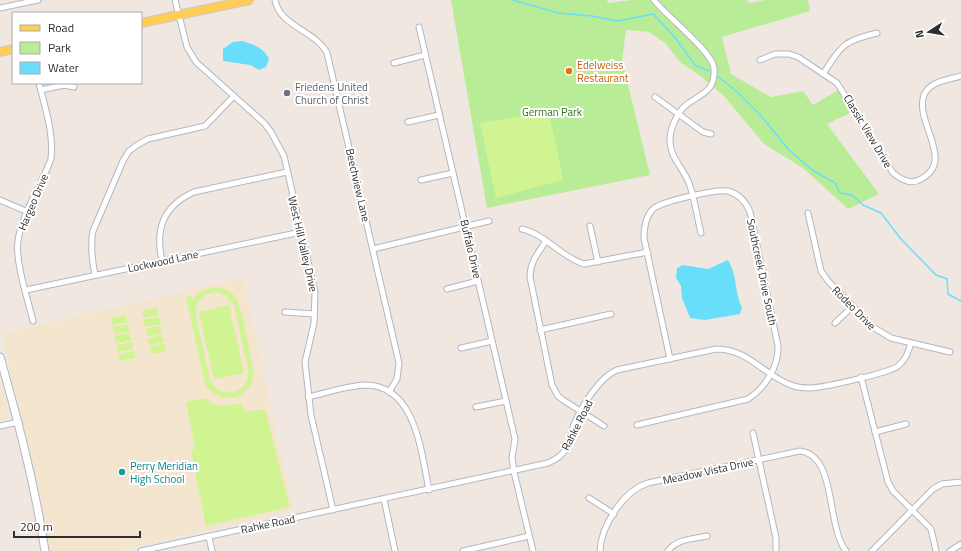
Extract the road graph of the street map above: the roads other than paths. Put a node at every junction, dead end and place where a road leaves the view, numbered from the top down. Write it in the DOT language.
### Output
graph roads {
  1 [pos="38,0"];
  2 [pos="175,0"];
  3 [pos="248,0"];
  4 [pos="275,0"];
  5 [pos="654,0"];
  6 [pos="0,8"];
  7 [pos="178,15"];
  8 [pos="142,23"];
  9 [pos="419,26"];
  10 [pos="877,32"];
  11 [pos="12,50"];
  12 [pos="0,52"];
  13 [pos="425,55"];
  14 [pos="760,60"];
  15 [pos="394,63"];
  16 [pos="823,74"];
  17 [pos="961,76"];
  18 [pos="39,84"];
  19 [pos="74,87"];
  20 [pos="41,90"];
  21 [pos="233,97"];
  22 [pos="655,97"];
  23 [pos="439,114"];
  24 [pos="678,115"];
  25 [pos="408,122"];
  26 [pos="711,134"];
  27 [pos="287,172"];
  28 [pos="453,173"];
  29 [pos="421,180"];
  30 [pos="693,196"];
  31 [pos="0,200"];
  32 [pos="28,212"];
  33 [pos="808,213"];
  34 [pos="489,221"];
  35 [pos="590,226"];
  36 [pos="465,227"];
  37 [pos="522,229"];
  38 [pos="301,232"];
  39 [pos="701,233"];
  40 [pos="546,241"];
  41 [pos="373,249"];
  42 [pos="648,252"];
  43 [pos="162,261"];
  44 [pos="598,262"];
  45 [pos="95,275"];
  46 [pos="478,281"];
  47 [pos="447,289"];
  48 [pos="26,290"];
  49 [pos="852,307"];
  50 [pos="286,312"];
  51 [pos="314,314"];
  52 [pos="611,314"];
  53 [pos="33,322"];
  54 [pos="835,323"];
  55 [pos="540,330"];
  56 [pos="492,341"];
  57 [pos="911,343"];
  58 [pos="461,348"];
  59 [pos="950,352"];
  60 [pos="0,357"];
  61 [pos="670,359"];
  62 [pos="771,373"];
  63 [pos="862,377"];
  64 [pos="389,392"];
  65 [pos="308,397"];
  66 [pos="506,401"];
  67 [pos="476,407"];
  68 [pos="581,412"];
  69 [pos="19,422"];
  70 [pos="906,424"];
  71 [pos="637,425"];
  72 [pos="0,426"];
  73 [pos="604,426"];
  74 [pos="875,432"];
  75 [pos="752,433"];
  76 [pos="758,460"];
  77 [pos="514,472"];
  78 [pos="961,482"];
  79 [pos="429,490"];
  80 [pos="589,498"];
  81 [pos="384,499"];
  82 [pos="333,510"];
  83 [pos="912,510"];
  84 [pos="614,514"];
  85 [pos="529,536"];
  86 [pos="706,536"];
  87 [pos="209,537"];
  88 [pos="961,544"];
  89 [pos="45,551"];
  90 [pos="141,551"];
  91 [pos="212,551"];
  92 [pos="395,551"];
  93 [pos="464,551"];
  94 [pos="533,551"];
  95 [pos="600,551"];
  96 [pos="668,551"];
  97 [pos="776,551"];
  98 [pos="846,551"];
  99 [pos="872,551"];
  100 [pos="936,551"];
  101 [pos="950,551"];
  1 -- 6 [label="street"];
  2 -- 7 [label="street, West Hill Valley Drive"];
  3 -- 7 [label="main road"];
  4 -- 41 [label="street, Beechview Lane"];
  5 -- 24 [label="street"];
  7 -- 8 [label="main road"];
  7 -- 21 [label="street, West Hill Valley Drive"];
  9 -- 13 [label="street, Buffalo Drive"];
  10 -- 16 [label="street"];
  11 -- 12 [label="main road"];
  13 -- 15 [label="street"];
  13 -- 23 [label="street, Buffalo Drive"];
  14 -- 16 [label="street, Classic View Drive"];
  16 -- 17 [label="street, Classic View Drive"];
  18 -- 20 [label="street, Hargeo Drive"];
  19 -- 20 [label="street"];
  20 -- 32 [label="street, Hargeo Drive"];
  21 -- 27 [label="street, West Hill Valley Drive"];
  21 -- 45 [label="street"];
  22 -- 24 [label="street"];
  23 -- 25 [label="street"];
  23 -- 28 [label="street, Buffalo Drive"];
  24 -- 26 [label="street"];
  24 -- 30 [label="street"];
  27 -- 38 [label="street, West Hill Valley Drive"];
  27 -- 43 [label="street"];
  28 -- 29 [label="street"];
  28 -- 36 [label="street, Buffalo Drive"];
  30 -- 39 [label="street"];
  30 -- 42 [label="street, Southcreek Drive South"];
  30 -- 62 [label="street, Southcreek Drive South"];
  31 -- 32 [label="street"];
  32 -- 48 [label="street, Hargeo Drive"];
  33 -- 49 [label="street, Rodeo Drive"];
  34 -- 36 [label="street"];
  35 -- 44 [label="street"];
  36 -- 41 [label="street"];
  36 -- 46 [label="street, Buffalo Drive"];
  37 -- 40 [label="street"];
  38 -- 43 [label="street, Lockwood Lane"];
  38 -- 51 [label="street, West Hill Valley Drive"];
  40 -- 44 [label="street"];
  40 -- 55 [label="street"];
  41 -- 64 [label="street, Beechview Lane"];
  42 -- 44 [label="street"];
  42 -- 61 [label="street, Southcreek Drive South"];
  43 -- 45 [label="street, Lockwood Lane"];
  45 -- 48 [label="street, Lockwood Lane"];
  46 -- 47 [label="street"];
  46 -- 56 [label="street, Buffalo Drive"];
  48 -- 53 [label="street, Hargeo Drive"];
  49 -- 54 [label="street"];
  49 -- 57 [label="street, Rodeo Drive"];
  50 -- 51 [label="street"];
  51 -- 65 [label="street, West Hill Valley Drive"];
  52 -- 55 [label="street"];
  55 -- 68 [label="street"];
  56 -- 58 [label="street"];
  56 -- 66 [label="street, Buffalo Drive"];
  57 -- 59 [label="street, Rodeo Drive"];
  57 -- 63 [label="street, Rahke Road"];
  60 -- 69 [label="main road"];
  61 -- 62 [label="street, Rahke Road"];
  61 -- 68 [label="street, Rahke Road"];
  62 -- 63 [label="street, Rahke Road"];
  62 -- 71 [label="street, Southcreek Drive South"];
  63 -- 74 [label="street"];
  64 -- 65 [label="street"];
  64 -- 79 [label="street"];
  65 -- 82 [label="street, West Hill Valley Drive"];
  66 -- 67 [label="street"];
  66 -- 77 [label="street, Buffalo Drive"];
  68 -- 73 [label="street"];
  68 -- 77 [label="street, Rahke Road"];
  69 -- 72 [label="street"];
  69 -- 89 [label="main road"];
  70 -- 74 [label="street"];
  74 -- 83 [label="street"];
  75 -- 76 [label="street"];
  76 -- 84 [label="street, Meadow Vista Drive"];
  76 -- 97 [label="street"];
  76 -- 98 [label="street, Meadow Vista Drive"];
  77 -- 79 [label="street, Rahke Road"];
  77 -- 85 [label="street, Buffalo Drive"];
  78 -- 83 [label="street"];
  79 -- 81 [label="street, Rahke Road"];
  80 -- 84 [label="street"];
  81 -- 82 [label="street, Rahke Road"];
  81 -- 92 [label="street"];
  82 -- 87 [label="street, Rahke Road"];
  83 -- 99 [label="street"];
  83 -- 100 [label="street"];
  84 -- 95 [label="street, Meadow Vista Drive"];
  85 -- 93 [label="street"];
  85 -- 94 [label="street, Buffalo Drive"];
  86 -- 96 [label="street"];
  87 -- 90 [label="street, Rahke Road"];
  87 -- 91 [label="street"];
  88 -- 101 [label="street"];
}
